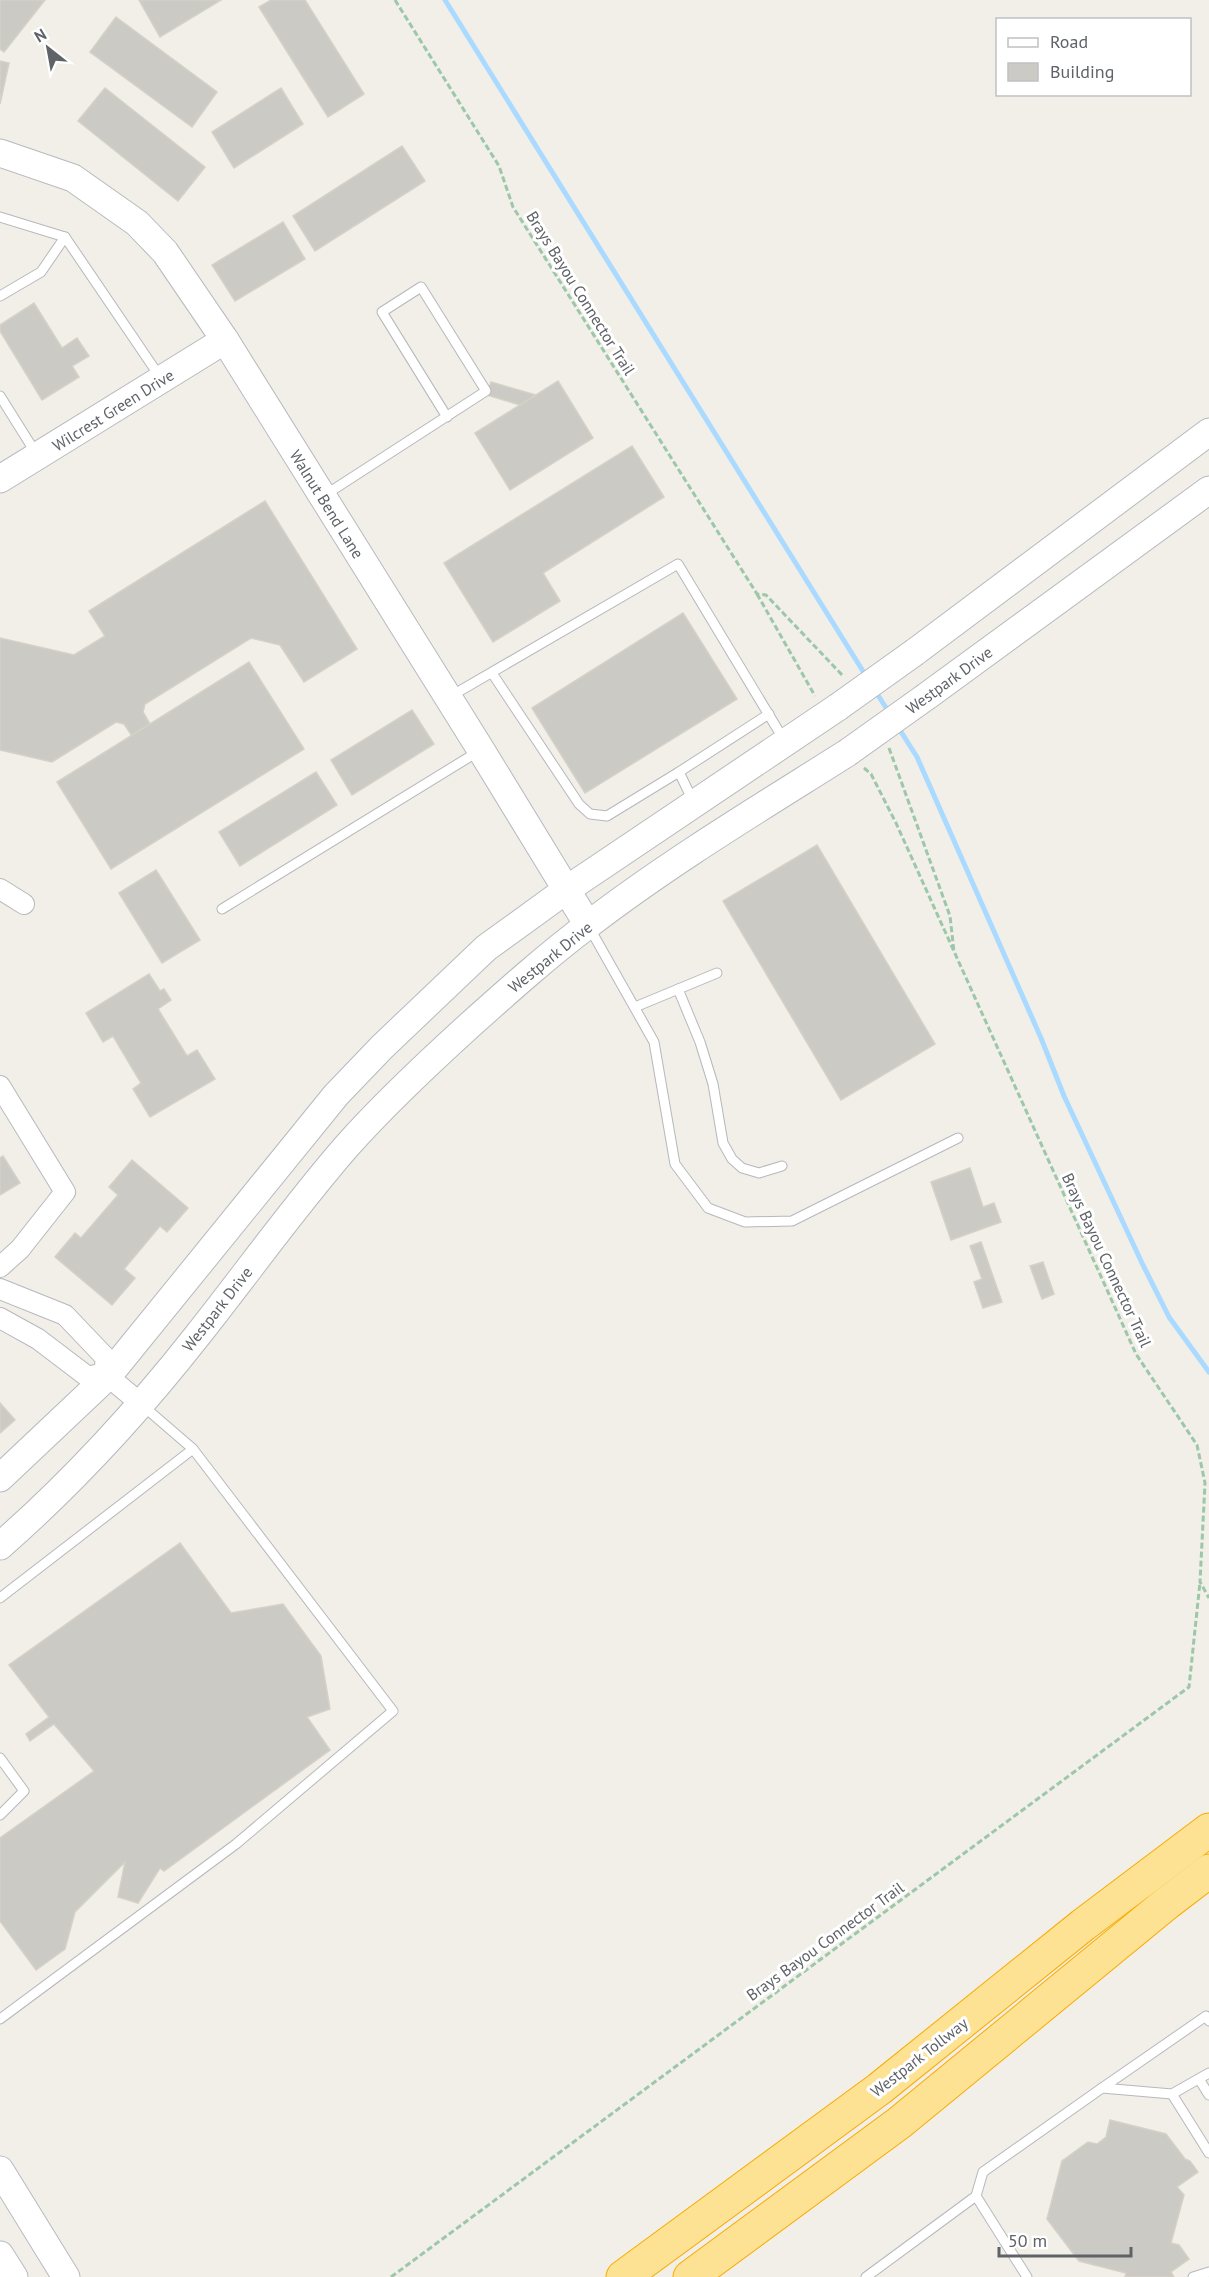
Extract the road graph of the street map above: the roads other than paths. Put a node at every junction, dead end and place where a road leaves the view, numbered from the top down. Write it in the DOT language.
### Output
graph roads {
  1 [pos="0,153"];
  2 [pos="0,217"];
  3 [pos="65,237"];
  4 [pos="0,296"];
  5 [pos="225,340"];
  6 [pos="162,380"];
  7 [pos="0,396"];
  8 [pos="447,417"];
  9 [pos="1209,432"];
  10 [pos="37,456"];
  11 [pos="0,479"];
  12 [pos="1209,490"];
  13 [pos="322,496"];
  14 [pos="492,673"];
  15 [pos="448,698"];
  16 [pos="769,714"];
  17 [pos="786,742"];
  18 [pos="481,750"];
  19 [pos="679,772"];
  20 [pos="694,804"];
  21 [pos="0,889"];
  22 [pos="566,890"];
  23 [pos="24,904"];
  24 [pos="222,909"];
  25 [pos="588,925"];
  26 [pos="717,973"];
  27 [pos="678,989"];
  28 [pos="634,1007"];
  29 [pos="382,1047"];
  30 [pos="413,1077"];
  31 [pos="0,1086"];
  32 [pos="958,1138"];
  33 [pos="782,1166"];
  34 [pos="245,1206"];
  35 [pos="277,1232"];
  36 [pos="0,1267"];
  37 [pos="0,1289"];
  38 [pos="0,1318"];
  39 [pos="106,1374"];
  40 [pos="140,1403"];
  41 [pos="193,1449"];
  42 [pos="0,1478"];
  43 [pos="0,1546"];
  44 [pos="0,1598"];
  45 [pos="0,1758"];
  46 [pos="0,1815"];
  47 [pos="1209,1830"];
  48 [pos="1209,1871"];
  49 [pos="0,2019"];
  50 [pos="1209,2021"];
  51 [pos="1209,2073"];
  52 [pos="1199,2079"];
  53 [pos="1102,2088"];
  54 [pos="1172,2094"];
  55 [pos="1209,2095"];
  56 [pos="1209,2153"];
  57 [pos="0,2170"];
  58 [pos="976,2196"];
  59 [pos="0,2255"];
  60 [pos="1209,2272"];
  61 [pos="14,2277"];
  62 [pos="66,2277"];
  63 [pos="623,2277"];
  64 [pos="690,2277"];
  65 [pos="866,2277"];
  66 [pos="1027,2277"];
  67 [pos="1193,2277"];
  1 -- 5 [label="main road, Walnut Bend Lane"];
  2 -- 3 [label="lane"];
  3 -- 4 [label="lane"];
  3 -- 6 [label="lane"];
  5 -- 6 [label="main road, Wilcrest Green Drive"];
  5 -- 13 [label="main road, Walnut Bend Lane"];
  6 -- 10 [label="main road, Wilcrest Green Drive"];
  7 -- 10 [label="lane"];
  8 -- 8 [label="lane"];
  8 -- 13 [label="lane"];
  9 -- 17 [label="main road, bridge"];
  10 -- 11 [label="main road, Wilcrest Green Drive"];
  12 -- 25 [label="main road, Westpark Drive, bridge"];
  13 -- 15 [label="main road, Walnut Bend Lane"];
  14 -- 15 [label="lane"];
  14 -- 16 [label="lane"];
  14 -- 19 [label="lane"];
  15 -- 18 [label="main road, Walnut Bend Lane"];
  16 -- 17 [label="lane"];
  16 -- 19 [label="lane"];
  17 -- 20 [label="main road"];
  18 -- 22 [label="main road, Walnut Bend Lane"];
  18 -- 24 [label="lane"];
  19 -- 20 [label="lane"];
  20 -- 22 [label="main road"];
  21 -- 23 [label="street"];
  22 -- 25 [label="main road, Walnut Bend Lane"];
  22 -- 29 [label="main road"];
  25 -- 28 [label="lane"];
  25 -- 30 [label="main road, Westpark Drive"];
  26 -- 27 [label="lane"];
  27 -- 28 [label="lane"];
  27 -- 33 [label="lane"];
  28 -- 32 [label="lane"];
  29 -- 30 [label="main road"];
  29 -- 34 [label="main road"];
  30 -- 35 [label="main road, Westpark Drive"];
  31 -- 36 [label="street"];
  34 -- 35 [label="main road"];
  34 -- 39 [label="main road"];
  35 -- 40 [label="main road, Westpark Drive"];
  37 -- 39 [label="street"];
  38 -- 39 [label="street"];
  39 -- 40 [label="street"];
  39 -- 42 [label="main road"];
  40 -- 41 [label="lane"];
  40 -- 43 [label="main road, Westpark Drive"];
  41 -- 44 [label="lane"];
  41 -- 49 [label="lane"];
  45 -- 46 [label="lane"];
  47 -- 63 [label="highway, Westpark Tollway"];
  48 -- 64 [label="highway"];
  50 -- 53 [label="lane"];
  51 -- 52 [label="lane"];
  52 -- 54 [label="lane"];
  52 -- 55 [label="lane"];
  53 -- 54 [label="lane"];
  53 -- 58 [label="lane"];
  54 -- 56 [label="lane"];
  57 -- 62 [label="main road"];
  58 -- 65 [label="lane"];
  58 -- 66 [label="lane"];
  59 -- 61 [label="main road"];
  60 -- 67 [label="lane"];
}
